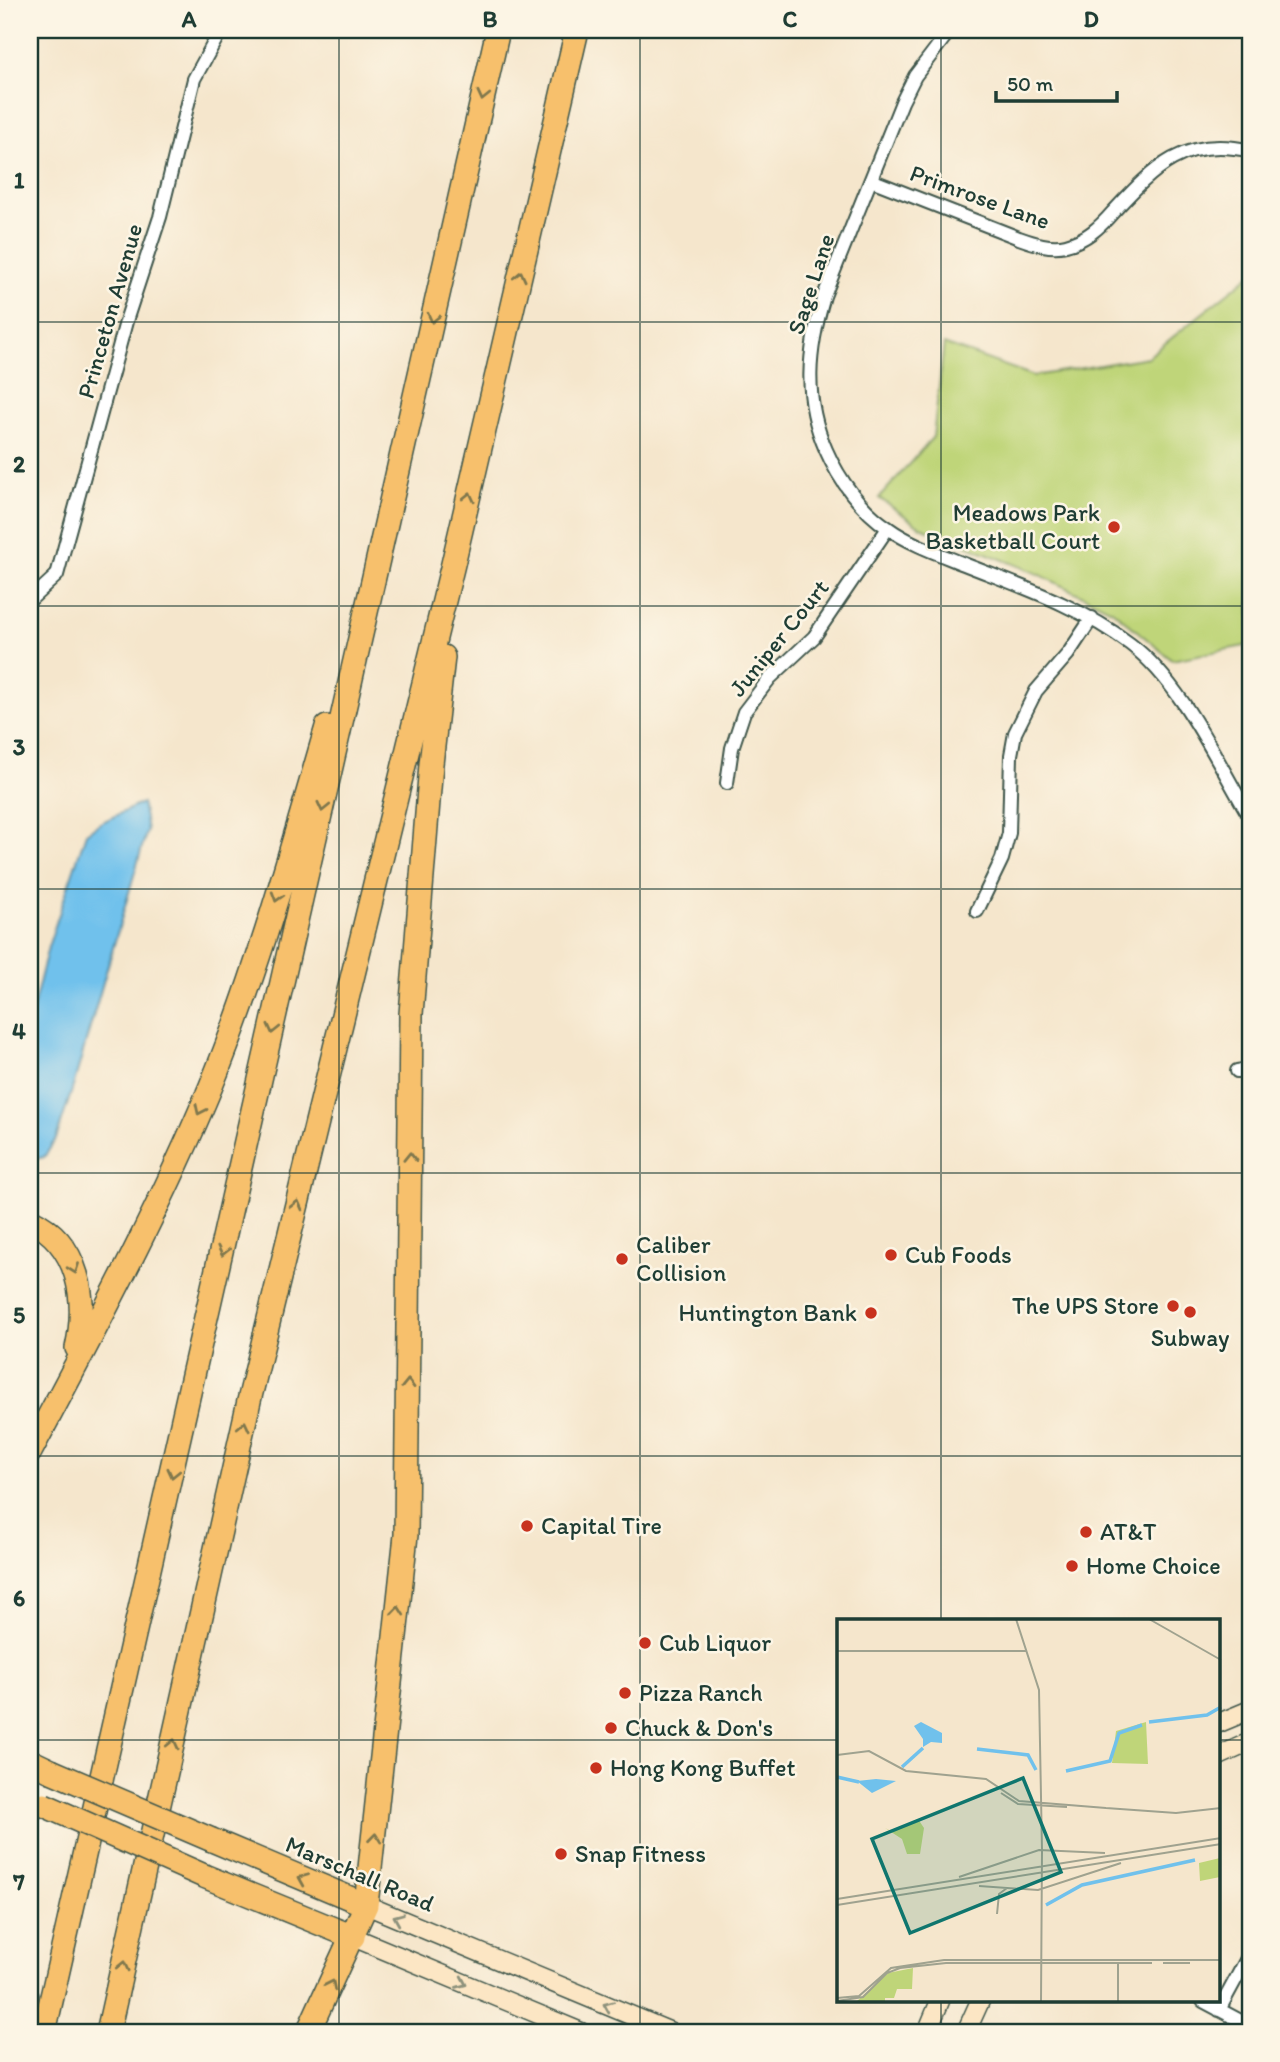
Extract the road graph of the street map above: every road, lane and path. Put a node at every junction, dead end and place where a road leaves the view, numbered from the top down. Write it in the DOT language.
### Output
graph roads {
  1 [pos="221,30"];
  2 [pos="498,30"];
  3 [pos="577,30"];
  4 [pos="950,30"];
  5 [pos="1250,151"];
  6 [pos="871,180"];
  7 [pos="392,502"];
  8 [pos="888,528"];
  9 [pos="453,564"];
  10 [pos="31,599"];
  11 [pos="1092,618"];
  12 [pos="727,783"];
  13 [pos="1250,817"];
  14 [pos="977,911"];
  15 [pos="1250,1069"];
  16 [pos="1237,1071"];
  17 [pos="30,1220"];
  18 [pos="69,1378"];
  19 [pos="30,1452"];
  20 [pos="1250,1710"];
  21 [pos="1220,1724"];
  22 [pos="1250,1742"];
  23 [pos="1220,1756"];
  24 [pos="30,1761"];
  25 [pos="37,1802"];
  26 [pos="366,1905"];
  27 [pos="354,1937"];
  28 [pos="1250,1953"];
  29 [pos="940,2002"];
  30 [pos="979,2002"];
  31 [pos="1205,2002"];
  32 [pos="1219,2010"];
  33 [pos="1250,2026"];
  34 [pos="44,2032"];
  35 [pos="108,2032"];
  36 [pos="308,2032"];
  37 [pos="581,2032"];
  38 [pos="671,2032"];
  39 [pos="927,2032"];
  40 [pos="966,2032"];
  1 -- 10 [label="street, Princeton Avenue"];
  2 -- 7 [label="highway, one-way"];
  9 -- 3 [label="highway, one-way"];
  4 -- 6 [label="street, Sage Lane"];
  5 -- 6 [label="street, Primrose Lane"];
  6 -- 8 [label="street, Sage Lane"];
  7 -- 18 [label="highway, one-way"];
  7 -- 34 [label="highway, one-way"];
  8 -- 11 [label="street, Sage Lane"];
  8 -- 12 [label="street, Juniper Court"];
  26 -- 9 [label="highway, one-way"];
  35 -- 9 [label="highway, one-way"];
  11 -- 13 [label="street, Sage Lane"];
  11 -- 14 [label="street"];
  15 -- 16 [label="street"];
  17 -- 18 [label="highway, one-way"];
  18 -- 19 [label="highway"];
  20 -- 21 [label="main road"];
  22 -- 23 [label="main road"];
  26 -- 24 [label="highway, Marschall Road, one-way, bridge"];
  25 -- 27 [label="highway, bridge"];
  26 -- 27 [label="highway"];
  38 -- 26 [label="main road, Marschall Road, one-way"];
  36 -- 27 [label="highway, one-way"];
  27 -- 37 [label="main road, one-way"];
  28 -- 32 [label="street"];
  29 -- 39 [label="main road"];
  30 -- 40 [label="main road"];
  31 -- 32 [label="street"];
  32 -- 33 [label="street"];
}
